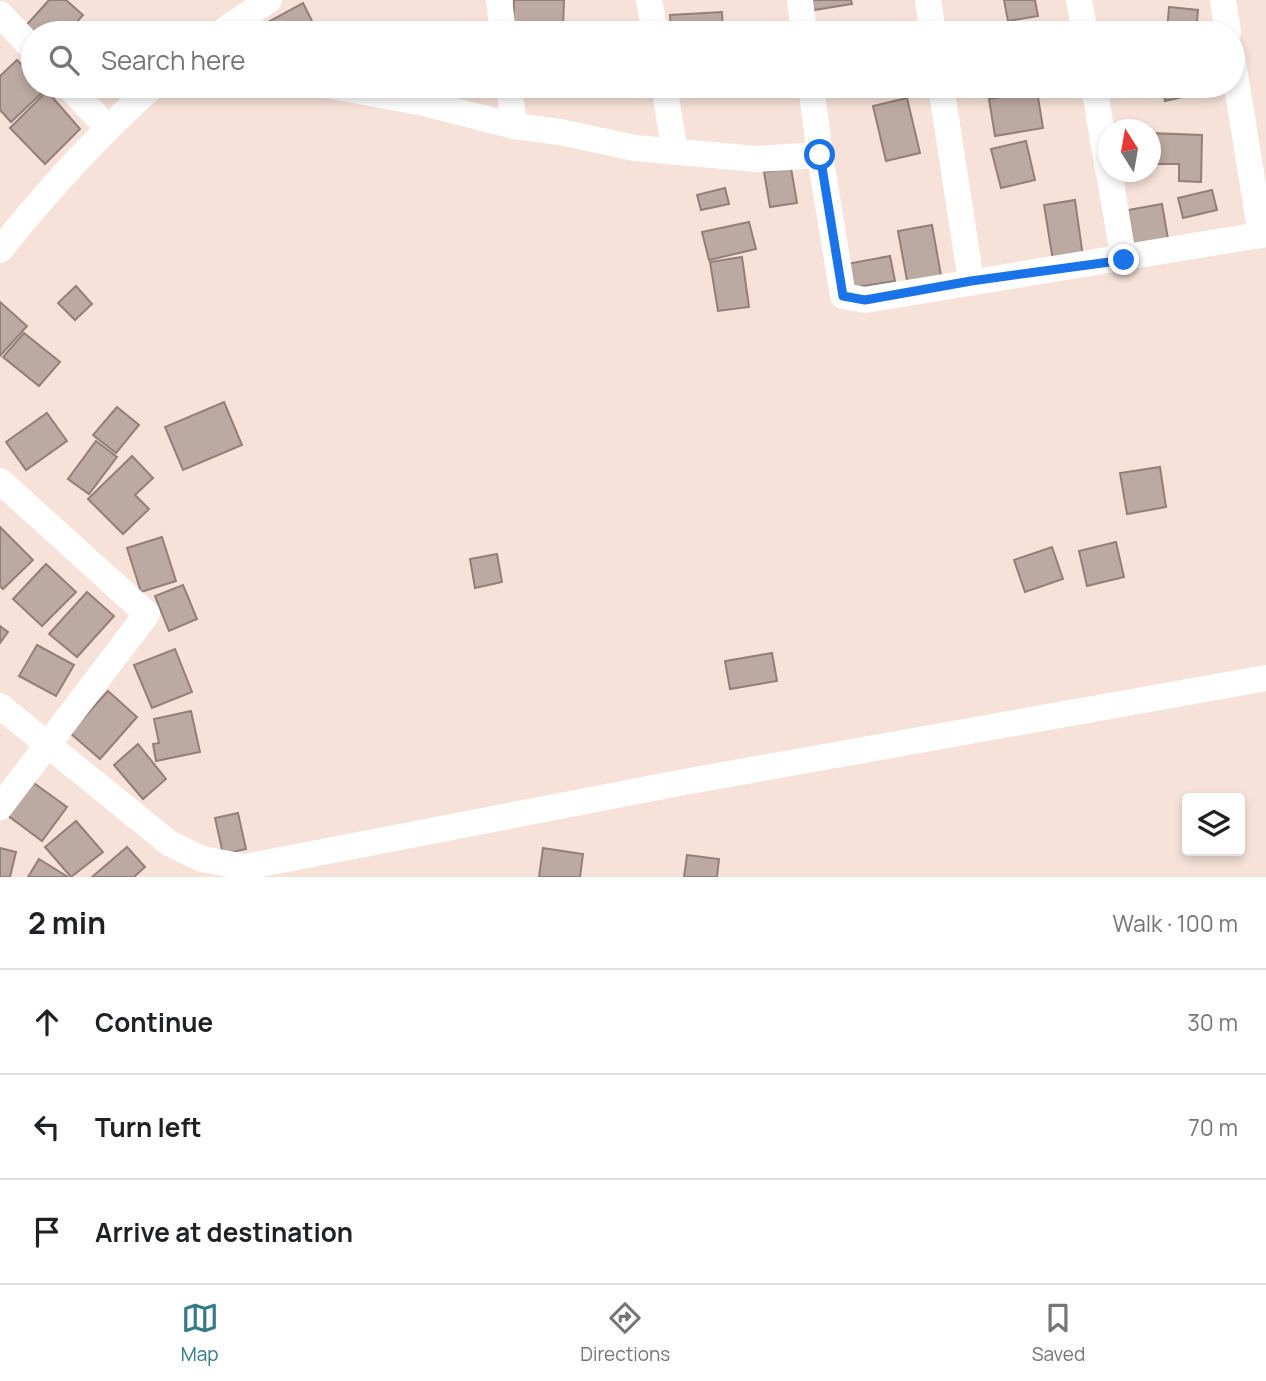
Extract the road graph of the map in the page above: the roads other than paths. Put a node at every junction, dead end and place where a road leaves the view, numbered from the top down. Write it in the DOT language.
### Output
graph roads {
  1 [pos="499,0"];
  2 [pos="649,0"];
  3 [pos="800,0"];
  4 [pos="928,0"];
  5 [pos="1079,0"];
  6 [pos="1223,0"];
  7 [pos="263,1"];
  8 [pos="0,14"];
  9 [pos="236,21"];
  10 [pos="502,21"];
  11 [pos="653,21"];
  12 [pos="803,21"];
  13 [pos="931,21"];
  14 [pos="1083,21"];
  15 [pos="1226,21"];
  16 [pos="21,36"];
  17 [pos="79,98"];
  18 [pos="140,98"];
  19 [pos="397,98"];
  20 [pos="510,98"];
  21 [pos="666,98"];
  22 [pos="813,98"];
  23 [pos="943,98"];
  24 [pos="1096,98"];
  25 [pos="1239,98"];
  26 [pos="1100,119"];
  27 [pos="514,126"];
  28 [pos="107,127"];
  29 [pos="675,152"];
  30 [pos="820,155"];
  31 [pos="1111,182"];
  32 [pos="1263,235"];
  33 [pos="0,250"];
  34 [pos="1124,260"];
  35 [pos="971,281"];
  36 [pos="0,481"];
  37 [pos="1266,678"];
  38 [pos="0,706"];
  39 [pos="49,746"];
  40 [pos="0,807"];
  1 -- 10 [label="street"];
  2 -- 11 [label="street"];
  3 -- 12 [label="street"];
  4 -- 13 [label="street"];
  5 -- 14 [label="street"];
  6 -- 15 [label="street"];
  7 -- 9 [label="street"];
  8 -- 16 [label="street"];
  17 -- 28 [label="street"];
  18 -- 28 [label="street"];
  19 -- 27 [label="street"];
  20 -- 27 [label="street"];
  21 -- 29 [label="street"];
  22 -- 30 [label="street"];
  23 -- 35 [label="street"];
  24 -- 26 [label="street"];
  25 -- 32 [label="street"];
  27 -- 29 [label="street"];
  28 -- 33 [label="street"];
  29 -- 30 [label="street"];
  30 -- 35 [label="street"];
  31 -- 34 [label="street"];
  32 -- 34 [label="street"];
  34 -- 35 [label="street"];
  36 -- 39 [label="street"];
  37 -- 39 [label="street"];
  38 -- 39 [label="street"];
  39 -- 40 [label="street"];
}
